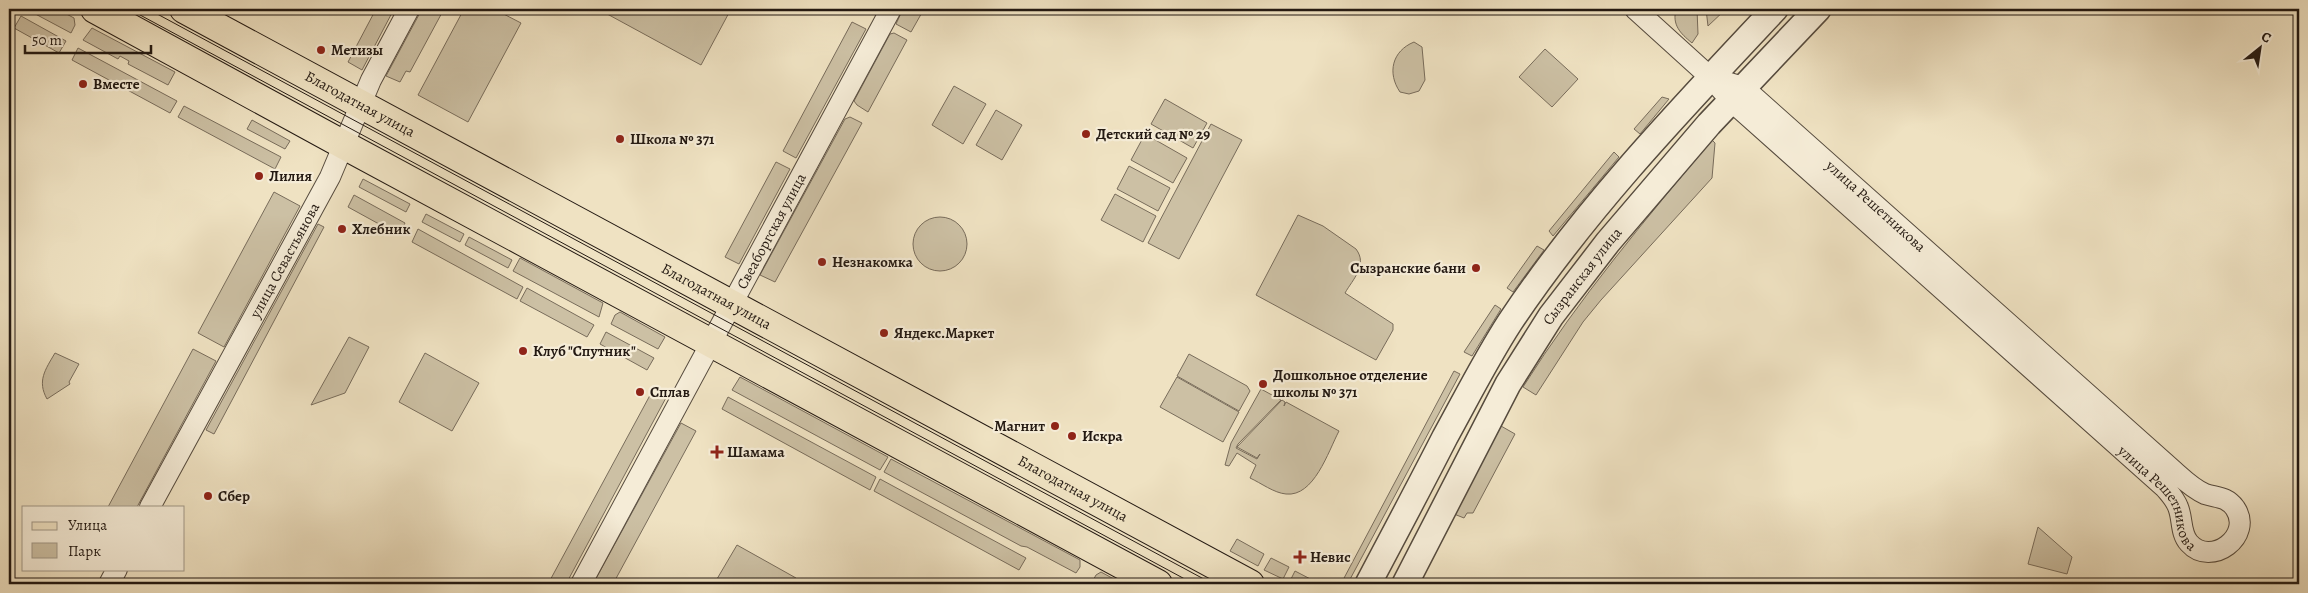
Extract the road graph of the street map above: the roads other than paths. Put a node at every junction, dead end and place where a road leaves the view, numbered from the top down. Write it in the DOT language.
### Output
graph roads {
  1 [pos="95,9"];
  2 [pos="184,9"];
  3 [pos="409,9"];
  4 [pos="891,9"];
  5 [pos="1635,9"];
  6 [pos="1775,9"];
  7 [pos="1818,9"];
  8 [pos="1710,77"];
  9 [pos="1737,94"];
  10 [pos="361,104"];
  11 [pos="344,146"];
  12 [pos="1605,198"];
  13 [pos="1629,217"];
  14 [pos="732,304"];
  15 [pos="711,344"];
  16 [pos="151,506"];
  17 [pos="116,570"];
  18 [pos="109,584"];
  19 [pos="581,584"];
  20 [pos="1158,584"];
  21 [pos="1250,584"];
  22 [pos="1368,584"];
  23 [pos="1405,584"];
  1 -- 11 [label="main road"];
  2 -- 10 [label="main road, Благодатная улица"];
  3 -- 10 [label="street, улица Севастьянова"];
  4 -- 14 [label="street, Свеаборгская улица"];
  5 -- 8 [label="street, улица Решетникова"];
  6 -- 8 [label="street, Сызранская улица"];
  7 -- 9 [label="street, Сызранская улица"];
  8 -- 9 [label="street, улица Решетникова"];
  8 -- 12 [label="street, Сызранская улица"];
  9 -- 9 [label="street, улица Решетникова"];
  9 -- 13 [label="street, Сызранская улица"];
  10 -- 11 [label="street, улица Севастьянова"];
  10 -- 14 [label="main road, Благодатная улица"];
  11 -- 15 [label="main road"];
  11 -- 16 [label="street, улица Севастьянова"];
  12 -- 13 [label="street"];
  12 -- 22 [label="street, Сызранская улица"];
  13 -- 23 [label="street, Сызранская улица"];
  14 -- 15 [label="street, Свеаборгская улица"];
  14 -- 21 [label="main road, Благодатная улица"];
  15 -- 19 [label="street, Свеаборгская улица"];
  15 -- 20 [label="main road"];
  17 -- 18 [label="street"];
}
